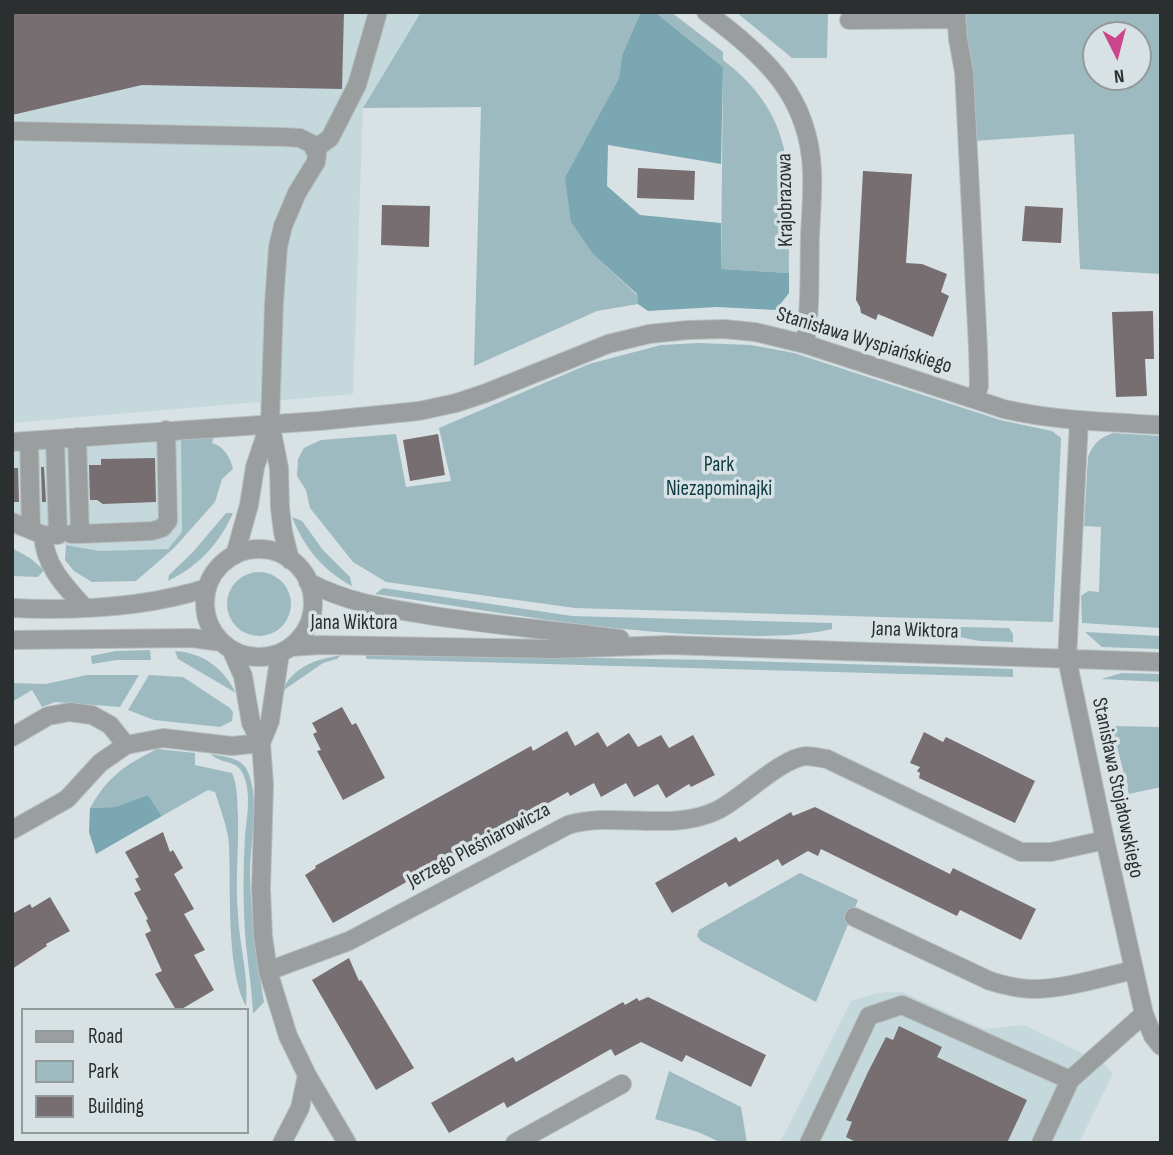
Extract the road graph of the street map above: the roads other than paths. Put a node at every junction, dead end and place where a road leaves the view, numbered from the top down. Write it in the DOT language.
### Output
graph roads {
  1 [pos="378,12"];
  2 [pos="706,12"];
  3 [pos="956,15"];
  4 [pos="849,20"];
  5 [pos="12,131"];
  6 [pos="315,149"];
  7 [pos="805,344"];
  8 [pos="975,399"];
  9 [pos="1079,420"];
  10 [pos="270,422"];
  11 [pos="1161,425"];
  12 [pos="166,430"];
  13 [pos="77,437"];
  14 [pos="55,439"];
  15 [pos="21,441"];
  16 [pos="12,522"];
  17 [pos="44,533"];
  18 [pos="80,534"];
  19 [pos="235,555"];
  20 [pos="290,560"];
  21 [pos="308,582"];
  22 [pos="207,588"];
  23 [pos="84,607"];
  24 [pos="12,608"];
  25 [pos="12,640"];
  26 [pos="226,645"];
  27 [pos="669,645"];
  28 [pos="285,650"];
  29 [pos="1068,659"];
  30 [pos="1161,662"];
  31 [pos="12,737"];
  32 [pos="261,743"];
  33 [pos="125,745"];
  34 [pos="12,830"];
  35 [pos="1105,840"];
  36 [pos="854,916"];
  37 [pos="1134,970"];
  38 [pos="268,971"];
  39 [pos="1144,1014"];
  40 [pos="1161,1046"];
  41 [pos="307,1074"];
  42 [pos="1070,1080"];
  43 [pos="622,1084"];
  44 [pos="282,1143"];
  45 [pos="348,1143"];
  46 [pos="516,1143"];
  47 [pos="809,1143"];
  48 [pos="1041,1143"];
  1 -- 6 [label="street"];
  2 -- 7 [label="street, Krajobrazowa"];
  3 -- 4 [label="street"];
  3 -- 8 [label="street"];
  5 -- 6 [label="street"];
  6 -- 10 [label="street"];
  7 -- 8 [label="street, Stanisława Wyspiańskiego"];
  7 -- 10 [label="street, Stanisława Wyspiańskiego"];
  8 -- 9 [label="street, Stanisława Wyspiańskiego"];
  9 -- 11 [label="street, Stanisława Wyspiańskiego"];
  9 -- 29 [label="street, Stanisława Stojałowskiego"];
  10 -- 12 [label="street, Stanisława Wyspiańskiego"];
  10 -- 19 [label="street"];
  10 -- 20 [label="street"];
  12 -- 13 [label="street, Stanisława Wyspiańskiego"];
  12 -- 18 [label="street"];
  13 -- 14 [label="street, Stanisława Wyspiańskiego"];
  13 -- 18 [label="street"];
  14 -- 15 [label="street, Stanisława Wyspiańskiego"];
  14 -- 17 [label="street"];
  15 -- 17 [label="street"];
  16 -- 17 [label="street"];
  17 -- 18 [label="street"];
  17 -- 23 [label="street"];
  19 -- 20 [label="street"];
  19 -- 22 [label="street"];
  20 -- 21 [label="street"];
  21 -- 27 [label="street, Jana Wiktora"];
  21 -- 28 [label="street"];
  22 -- 23 [label="street"];
  22 -- 26 [label="street"];
  23 -- 24 [label="street"];
  25 -- 26 [label="street"];
  26 -- 28 [label="street"];
  26 -- 32 [label="street"];
  27 -- 28 [label="street, Jana Wiktora"];
  27 -- 29 [label="street, Jana Wiktora"];
  28 -- 32 [label="street"];
  29 -- 30 [label="street, Jana Wiktora"];
  29 -- 35 [label="street, Stanisława Stojałowskiego"];
  31 -- 33 [label="street"];
  32 -- 33 [label="street"];
  32 -- 38 [label="street"];
  33 -- 34 [label="street"];
  35 -- 37 [label="street, Stanisława Stojałowskiego"];
  35 -- 38 [label="street, Jerzego Pleśniarowicza"];
  36 -- 37 [label="street"];
  37 -- 39 [label="street, Stanisława Stojałowskiego"];
  38 -- 41 [label="street"];
  39 -- 40 [label="street, Stanisława Stojałowskiego"];
  39 -- 42 [label="street"];
  41 -- 44 [label="street"];
  41 -- 45 [label="street"];
  42 -- 47 [label="street"];
  42 -- 48 [label="street"];
  43 -- 46 [label="street"];
}
